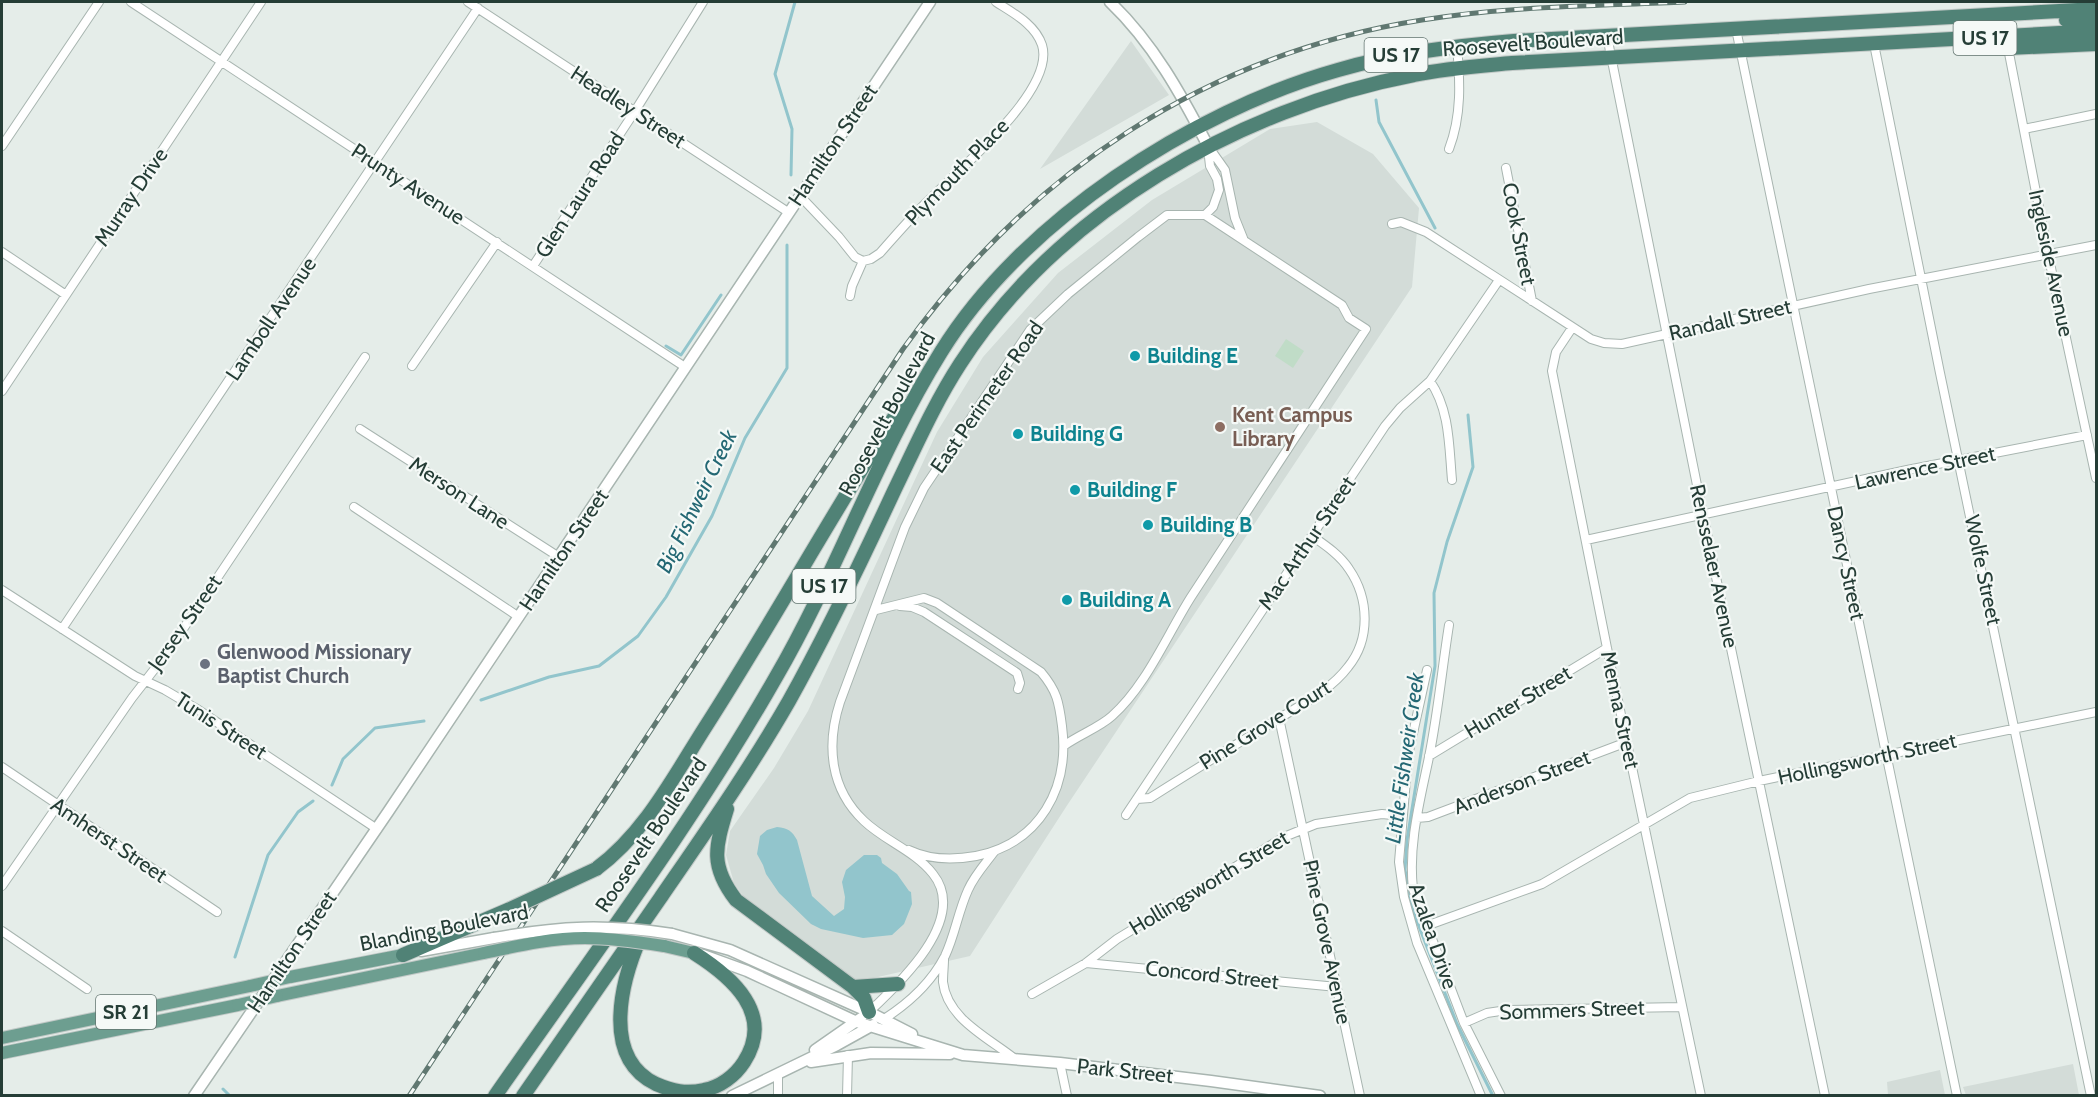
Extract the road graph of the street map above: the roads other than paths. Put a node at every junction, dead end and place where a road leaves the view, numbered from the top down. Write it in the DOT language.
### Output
graph roads {
  1 [pos="99,2"];
  2 [pos="131,2"];
  3 [pos="261,2"];
  4 [pos="468,2"];
  5 [pos="703,2"];
  6 [pos="930,2"];
  7 [pos="996,2"];
  8 [pos="1110,2"];
  9 [pos="478,8"];
  10 [pos="2097,9"];
  11 [pos="2097,19"];
  12 [pos="1872,22"];
  13 [pos="1736,29"];
  14 [pos="2097,32"];
  15 [pos="1606,36"];
  16 [pos="2097,44"];
  17 [pos="1456,45"];
  18 [pos="1874,45"];
  19 [pos="2008,48"];
  20 [pos="1741,52"];
  21 [pos="1610,58"];
  22 [pos="222,61"];
  23 [pos="1459,67"];
  24 [pos="635,111"];
  25 [pos="2097,114"];
  26 [pos="1198,127"];
  27 [pos="2024,129"];
  28 [pos="2,146"];
  29 [pos="1208,146"];
  30 [pos="1449,149"];
  31 [pos="376,162"];
  32 [pos="1506,168"];
  33 [pos="800,195"];
  34 [pos="788,212"];
  35 [pos="1205,215"];
  36 [pos="1392,224"];
  37 [pos="1244,240"];
  38 [pos="497,242"];
  39 [pos="2097,245"];
  40 [pos="2,252"];
  41 [pos="2048,254"];
  42 [pos="863,261"];
  43 [pos="533,266"];
  44 [pos="1922,279"];
  45 [pos="1499,280"];
  46 [pos="66,295"];
  47 [pos="850,296"];
  48 [pos="1532,301"];
  49 [pos="1793,306"];
  50 [pos="1572,328"];
  51 [pos="1667,334"];
  52 [pos="942,350"];
  53 [pos="365,357"];
  54 [pos="412,366"];
  55 [pos="685,366"];
  56 [pos="1430,381"];
  57 [pos="2,391"];
  58 [pos="360,429"];
  59 [pos="2087,435"];
  60 [pos="1960,461"];
  61 [pos="2097,478"];
  62 [pos="1452,480"];
  63 [pos="1831,488"];
  64 [pos="354,507"];
  65 [pos="1703,515"];
  66 [pos="1312,536"];
  67 [pos="1586,540"];
  68 [pos="559,557"];
  69 [pos="2,590"];
  70 [pos="892,606"];
  71 [pos="876,610"];
  72 [pos="519,617"];
  73 [pos="1449,625"];
  74 [pos="62,629"];
  75 [pos="1607,648"];
  76 [pos="1427,670"];
  77 [pos="145,680"];
  78 [pos="1017,689"];
  79 [pos="2097,712"];
  80 [pos="1279,718"];
  81 [pos="2015,728"];
  82 [pos="1627,742"];
  83 [pos="1065,745"];
  84 [pos="1886,755"];
  85 [pos="1429,756"];
  86 [pos="2,767"];
  87 [pos="1759,781"];
  88 [pos="732,794"];
  89 [pos="1137,799"];
  90 [pos="58,805"];
  91 [pos="1126,815"];
  92 [pos="1402,816"];
  93 [pos="1417,818"];
  94 [pos="1644,823"];
  95 [pos="1303,828"];
  96 [pos="376,829"];
  97 [pos="896,844"];
  98 [pos="994,852"];
  99 [pos="2,886"];
  100 [pos="655,906"];
  101 [pos="217,912"];
  102 [pos="1426,926"];
  103 [pos="2,931"];
  104 [pos="694,953"];
  105 [pos="403,955"];
  106 [pos="944,957"];
  107 [pos="1086,963"];
  108 [pos="898,984"];
  109 [pos="853,987"];
  110 [pos="1337,987"];
  111 [pos="87,988"];
  112 [pos="1032,994"];
  113 [pos="1682,1007"];
  114 [pos="869,1012"];
  115 [pos="884,1019"];
  116 [pos="857,1022"];
  117 [pos="1464,1023"];
  118 [pos="870,1026"];
  119 [pos="2,1038"];
  120 [pos="931,1044"];
  121 [pos="2,1053"];
  122 [pos="848,1055"];
  123 [pos="963,1055"];
  124 [pos="1015,1059"];
  125 [pos="1060,1064"];
  126 [pos="796,1065"];
  127 [pos="778,1074"];
  128 [pos="497,1094"];
  129 [pos="194,1095"];
  130 [pos="522,1095"];
  131 [pos="732,1095"];
  132 [pos="778,1095"];
  133 [pos="847,1095"];
  134 [pos="1067,1095"];
  135 [pos="1320,1095"];
  136 [pos="1360,1095"];
  137 [pos="1481,1095"];
  138 [pos="1501,1095"];
  139 [pos="1701,1095"];
  140 [pos="1824,1095"];
  141 [pos="1957,1095"];
  142 [pos="2091,1095"];
  1 -- 28 [label="street"];
  2 -- 22 [label="street, Prunty Avenue"];
  3 -- 22 [label="street, Murray Drive"];
  4 -- 9 [label="street, Headley Street"];
  5 -- 24 [label="street, Glen Laura Road"];
  6 -- 33 [label="street, Hamilton Street"];
  7 -- 42 [label="street, Plymouth Place"];
  8 -- 26 [label="street"];
  9 -- 24 [label="street, Headley Street"];
  9 -- 31 [label="street, Lamboll Avenue"];
  10 -- 12 [label="highway"];
  11 -- 12 [label="highway, US 17"];
  12 -- 13 [label="highway, Roosevelt Boulevard / US 17"];
  13 -- 15 [label="highway, Roosevelt Boulevard / US 17"];
  13 -- 20 [label="street, Dancy Street"];
  14 -- 18 [label="highway, US 17"];
  15 -- 17 [label="highway, Roosevelt Boulevard / US 17"];
  15 -- 21 [label="street, Rensselaer Avenue"];
  16 -- 19 [label="highway"];
  17 -- 23 [label="street"];
  17 -- 26 [label="highway, Roosevelt Boulevard / US 17"];
  18 -- 19 [label="highway"];
  18 -- 20 [label="highway, Roosevelt Boulevard / US 17"];
  18 -- 44 [label="street, Wolfe Street"];
  19 -- 27 [label="street, Ingleside Avenue"];
  20 -- 21 [label="highway, Roosevelt Boulevard / US 17"];
  20 -- 49 [label="street, Dancy Street"];
  21 -- 23 [label="highway, Roosevelt Boulevard / US 17"];
  21 -- 51 [label="street, Rensselaer Avenue"];
  22 -- 31 [label="street, Prunty Avenue"];
  22 -- 46 [label="street, Murray Drive"];
  23 -- 29 [label="highway, Roosevelt Boulevard / US 17"];
  23 -- 30 [label="street"];
  24 -- 34 [label="street, Headley Street"];
  24 -- 43 [label="street, Glen Laura Road"];
  25 -- 27 [label="street"];
  26 -- 29 [label="street"];
  26 -- 52 [label="highway, Roosevelt Boulevard / US 17"];
  27 -- 41 [label="street, Ingleside Avenue"];
  29 -- 35 [label="street"];
  29 -- 37 [label="street"];
  29 -- 88 [label="highway, Roosevelt Boulevard / US 17"];
  31 -- 38 [label="street, Prunty Avenue"];
  31 -- 74 [label="street, Lamboll Avenue"];
  32 -- 48 [label="street, Cook Street"];
  33 -- 34 [label="street, Hamilton Street"];
  33 -- 42 [label="street"];
  34 -- 55 [label="street, Hamilton Street"];
  35 -- 37 [label="street"];
  35 -- 71 [label="street, East Perimeter Road"];
  36 -- 45 [label="street, Randall Street"];
  37 -- 83 [label="street"];
  38 -- 43 [label="street, Prunty Avenue"];
  38 -- 54 [label="street"];
  39 -- 41 [label="street, Randall Street"];
  40 -- 46 [label="street"];
  41 -- 44 [label="street, Randall Street"];
  41 -- 59 [label="street, Ingleside Avenue"];
  42 -- 47 [label="street"];
  43 -- 55 [label="street, Prunty Avenue"];
  44 -- 49 [label="street, Randall Street"];
  44 -- 60 [label="street, Wolfe Street"];
  45 -- 48 [label="street, Randall Street"];
  45 -- 56 [label="street, Mac Arthur Street"];
  46 -- 57 [label="street, Murray Drive"];
  48 -- 50 [label="street, Randall Street"];
  49 -- 51 [label="street, Randall Street"];
  49 -- 63 [label="street, Dancy Street"];
  50 -- 51 [label="street, Randall Street"];
  50 -- 67 [label="street, Menna Street"];
  51 -- 65 [label="street, Rensselaer Avenue"];
  52 -- 105 [label="highway, bridge"];
  52 -- 128 [label="highway, Roosevelt Boulevard / US 17"];
  53 -- 77 [label="street, Jersey Street"];
  55 -- 68 [label="street, Hamilton Street"];
  56 -- 62 [label="street"];
  56 -- 66 [label="street, Mac Arthur Street"];
  58 -- 68 [label="street, Merson Lane"];
  59 -- 60 [label="street, Lawrence Street"];
  59 -- 61 [label="street, Ingleside Avenue"];
  60 -- 63 [label="street, Lawrence Street"];
  60 -- 81 [label="street, Wolfe Street"];
  63 -- 65 [label="street, Lawrence Street"];
  63 -- 84 [label="street, Dancy Street"];
  64 -- 72 [label="street"];
  65 -- 67 [label="street, Lawrence Street"];
  65 -- 87 [label="street, Rensselaer Avenue"];
  66 -- 80 [label="street, Pine Grove Court"];
  66 -- 89 [label="street, Mac Arthur Street"];
  67 -- 75 [label="street, Menna Street"];
  68 -- 72 [label="street, Hamilton Street"];
  69 -- 74 [label="street, Tunis Street"];
  70 -- 71 [label="street"];
  70 -- 78 [label="street"];
  70 -- 83 [label="street"];
  71 -- 97 [label="street, East Perimeter Road"];
  72 -- 96 [label="street, Hamilton Street"];
  73 -- 85 [label="street, Azalea Drive"];
  74 -- 77 [label="street, Tunis Street"];
  75 -- 82 [label="street, Menna Street"];
  75 -- 85 [label="street, Hunter Street"];
  76 -- 92 [label="street, Azalea Drive"];
  77 -- 90 [label="street, Jersey Street"];
  77 -- 96 [label="street, Tunis Street"];
  79 -- 81 [label="street, Hollingsworth Street"];
  80 -- 89 [label="street, Pine Grove Court"];
  80 -- 95 [label="street, Pine Grove Avenue"];
  81 -- 84 [label="street, Hollingsworth Street"];
  81 -- 142 [label="street, Wolfe Street"];
  82 -- 93 [label="street, Anderson Street"];
  82 -- 94 [label="street, Menna Street"];
  83 -- 98 [label="street"];
  84 -- 87 [label="street, Hollingsworth Street"];
  84 -- 141 [label="street, Dancy Street"];
  85 -- 93 [label="street, Azalea Drive"];
  86 -- 90 [label="street, Amherst Street"];
  87 -- 94 [label="street, Hollingsworth Street"];
  87 -- 140 [label="street, Rensselaer Avenue"];
  88 -- 100 [label="highway, Roosevelt Boulevard / US 17"];
  88 -- 109 [label="highway"];
  89 -- 91 [label="street, Mac Arthur Street"];
  90 -- 99 [label="street, Jersey Street"];
  90 -- 101 [label="street, Amherst Street"];
  92 -- 95 [label="street, Hollingsworth Street"];
  92 -- 137 [label="street, Azalea Drive"];
  93 -- 102 [label="street, Azalea Drive"];
  94 -- 102 [label="street, Hollingsworth Street"];
  94 -- 113 [label="street, Menna Street"];
  95 -- 107 [label="street, Hollingsworth Street"];
  95 -- 110 [label="street, Pine Grove Avenue"];
  96 -- 129 [label="street, Hamilton Street"];
  97 -- 98 [label="street"];
  97 -- 108 [label="street"];
  98 -- 106 [label="street"];
  100 -- 104 [label="highway"];
  100 -- 130 [label="highway, Roosevelt Boulevard / US 17"];
  102 -- 117 [label="street, Azalea Drive"];
  103 -- 111 [label="street"];
  104 -- 116 [label="street, Blanding Boulevard / SR 21"];
  104 -- 121 [label="main road, Blanding Boulevard / SR 21, bridge"];
  105 -- 114 [label="street, Blanding Boulevard / SR 21, bridge"];
  105 -- 119 [label="main road, Blanding Boulevard / SR 21, bridge"];
  106 -- 115 [label="street"];
  106 -- 124 [label="street"];
  107 -- 110 [label="street, Concord Street"];
  107 -- 112 [label="street, Hollingsworth Street"];
  108 -- 109 [label="highway"];
  108 -- 114 [label="street"];
  109 -- 114 [label="highway"];
  110 -- 136 [label="street, Pine Grove Avenue"];
  113 -- 117 [label="street, Sommers Street"];
  113 -- 139 [label="street, Menna Street"];
  114 -- 115 [label="street, Blanding Boulevard / SR 21"];
  114 -- 116 [label="street"];
  115 -- 118 [label="street"];
  115 -- 120 [label="street, Park Street"];
  116 -- 118 [label="street, Blanding Boulevard / SR 21"];
  116 -- 126 [label="street"];
  117 -- 138 [label="street, Azalea Drive"];
  118 -- 120 [label="street, Park Street"];
  118 -- 126 [label="street"];
  120 -- 123 [label="street, Park Street"];
  122 -- 123 [label="street"];
  122 -- 126 [label="street"];
  122 -- 133 [label="street"];
  123 -- 124 [label="street, Park Street"];
  124 -- 125 [label="street, Park Street"];
  125 -- 134 [label="street"];
  125 -- 135 [label="street, Park Street"];
  126 -- 127 [label="street"];
  127 -- 131 [label="street"];
  127 -- 132 [label="street"];
}
